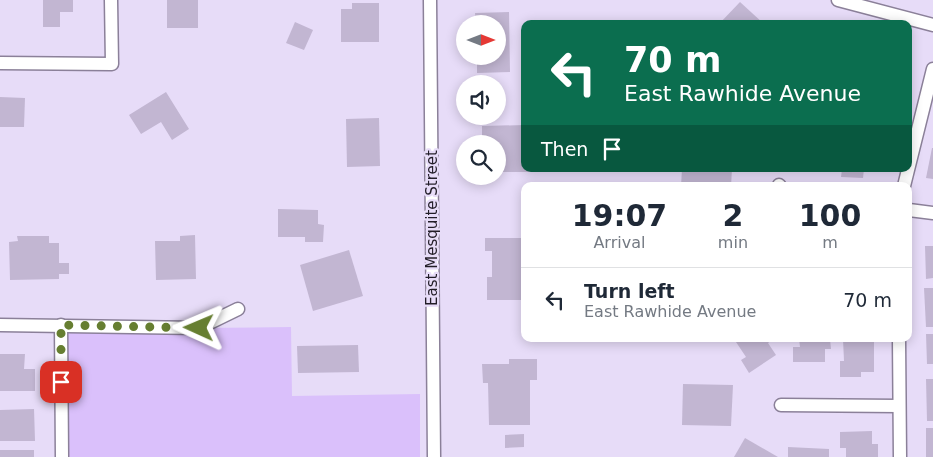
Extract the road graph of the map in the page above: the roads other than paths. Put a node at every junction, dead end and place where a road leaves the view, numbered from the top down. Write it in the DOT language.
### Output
graph roads {
  1 [pos="111,0"];
  2 [pos="430,0"];
  3 [pos="838,0"];
  4 [pos="933,25"];
  5 [pos="0,63"];
  6 [pos="933,69"];
  7 [pos="912,154"];
  8 [pos="912,210"];
  9 [pos="933,213"];
  10 [pos="238,309"];
  11 [pos="0,325"];
  12 [pos="61,325"];
  13 [pos="899,342"];
  14 [pos="781,405"];
  15 [pos="899,406"];
  16 [pos="62,457"];
  17 [pos="434,457"];
  18 [pos="900,457"];
  1 -- 5 [label="street"];
  2 -- 17 [label="street, East Mesquite Street"];
  3 -- 4 [label="street"];
  6 -- 7 [label="street"];
  8 -- 9 [label="street"];
  10 -- 12 [label="street"];
  11 -- 12 [label="street"];
  12 -- 16 [label="street"];
  13 -- 15 [label="street"];
  14 -- 15 [label="street"];
  15 -- 18 [label="street"];
}
